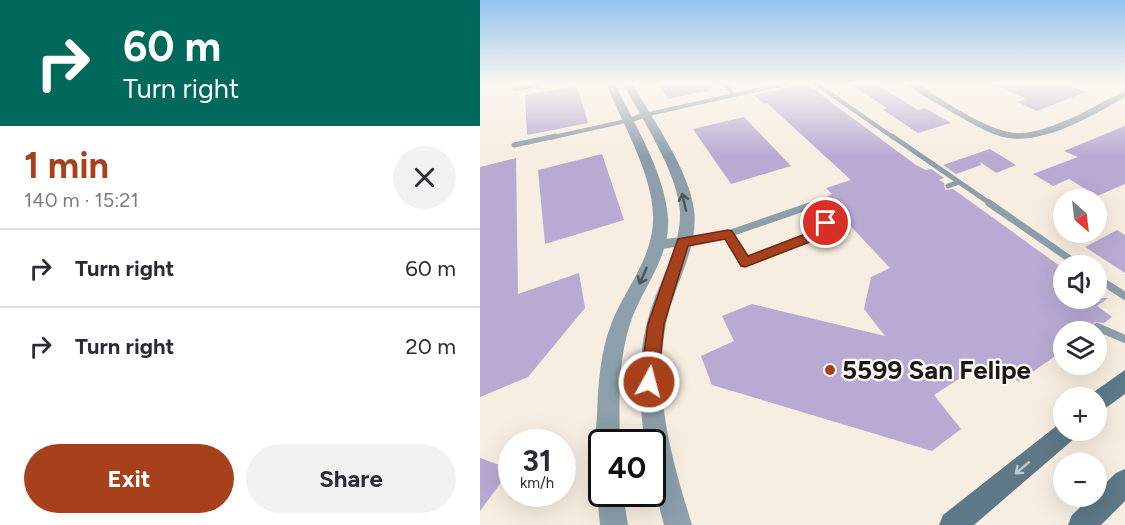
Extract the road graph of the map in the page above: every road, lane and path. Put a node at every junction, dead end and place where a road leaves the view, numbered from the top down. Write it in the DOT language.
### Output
graph roads {
  1 [pos="620,108"];
  2 [pos="640,108"];
  3 [pos="678,108"];
  4 [pos="849,108"];
  5 [pos="953,108"];
  6 [pos="1098,108"];
  7 [pos="644,115"];
  8 [pos="626,121"];
  9 [pos="514,145"];
  10 [pos="958,182"];
  11 [pos="948,186"];
  12 [pos="826,200"];
  13 [pos="812,205"];
  14 [pos="728,234"];
  15 [pos="682,242"];
  16 [pos="656,245"];
  17 [pos="1064,255"];
  18 [pos="1107,284"];
  19 [pos="1125,296"];
  20 [pos="1107,331"];
  21 [pos="1125,339"];
  22 [pos="1125,380"];
  23 [pos="1107,396"];
  24 [pos="608,429"];
  25 [pos="1053,441"];
  26 [pos="1125,482"];
  27 [pos="612,507"];
  28 [pos="614,525"];
  29 [pos="678,525"];
  30 [pos="953,525"];
  31 [pos="1082,525"];
  1 -- 8 [label="street"];
  2 -- 7 [label="street"];
  3 -- 7 [label="lane"];
  4 -- 10 [label="lane"];
  5 -- 6 [label="street"];
  7 -- 8 [label="street"];
  15 -- 7 [label="street, one-way"];
  8 -- 9 [label="lane"];
  8 -- 16 [label="street"];
  10 -- 11 [label="lane"];
  10 -- 17 [label="lane"];
  12 -- 13 [label="lane"];
  13 -- 14 [label="lane"];
  13 -- 14 [label="lane"];
  14 -- 15 [label="lane"];
  15 -- 16 [label="street"];
  15 -- 29 [label="street"];
  16 -- 24 [label="street, one-way"];
  18 -- 19 [label="lane"];
  20 -- 21 [label="lane"];
  22 -- 23 [label="main road"];
  25 -- 30 [label="main road, one-way"];
  26 -- 31 [label="main road"];
  27 -- 28 [label="street"];
}
